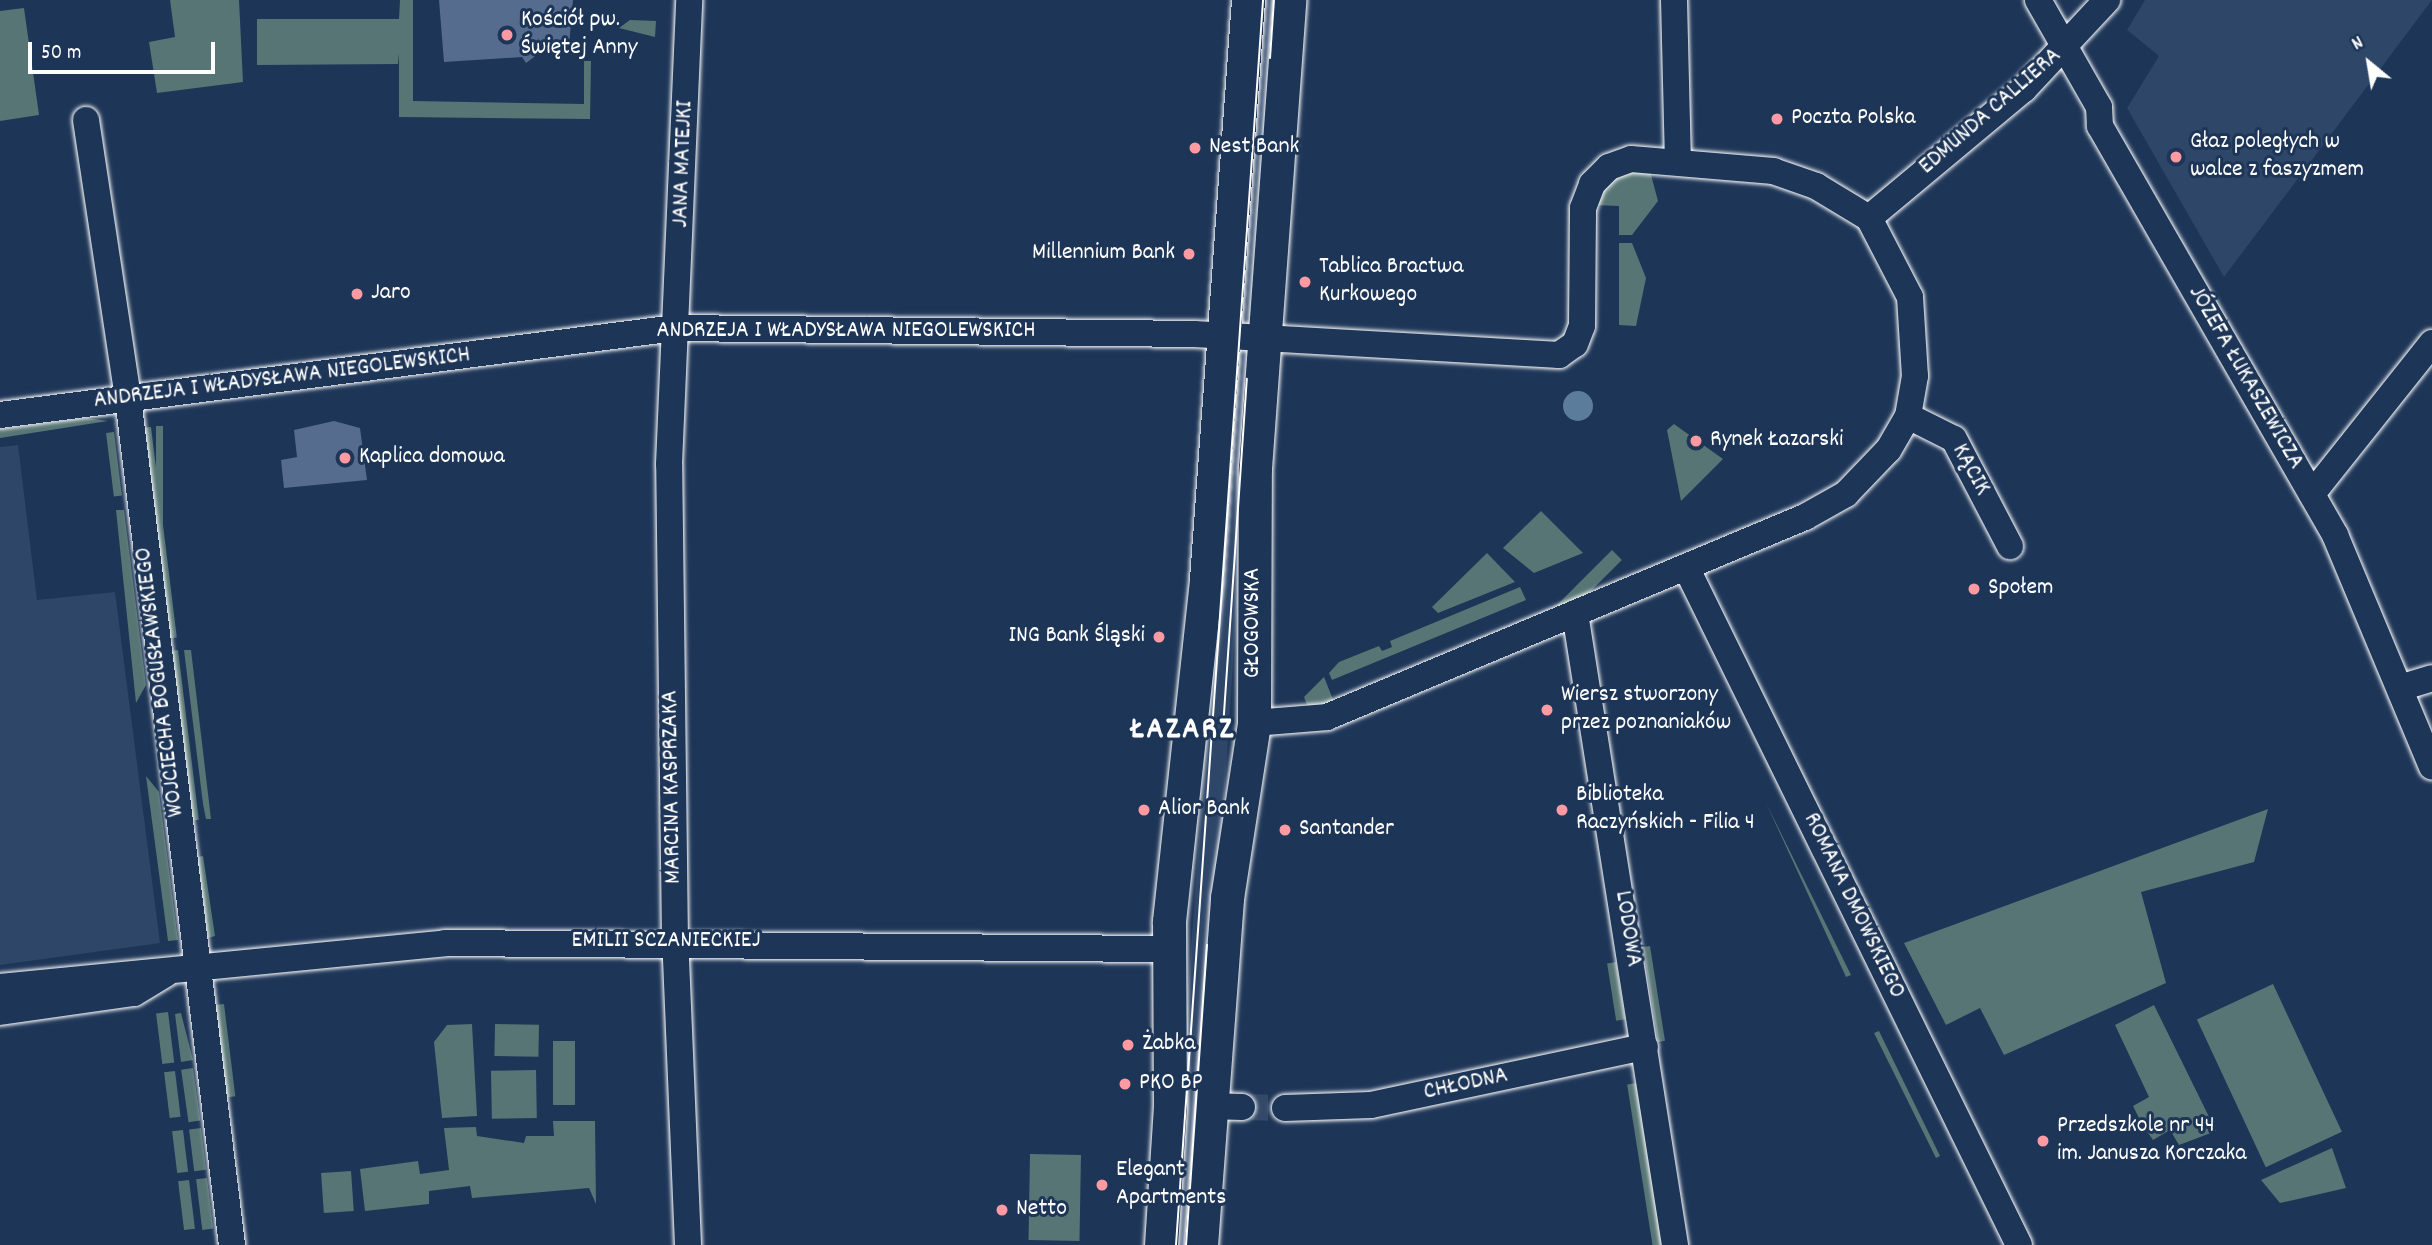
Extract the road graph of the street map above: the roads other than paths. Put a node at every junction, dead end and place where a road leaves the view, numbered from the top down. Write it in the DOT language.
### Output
graph roads {
  1 [pos="689,0"];
  2 [pos="1248,0"];
  3 [pos="1289,0"];
  4 [pos="1674,0"];
  5 [pos="2038,0"];
  6 [pos="2107,0"];
  7 [pos="2066,48"];
  8 [pos="86,120"];
  9 [pos="1678,161"];
  10 [pos="1869,218"];
  11 [pos="674,328"];
  12 [pos="1223,337"];
  13 [pos="1264,339"];
  14 [pos="2432,343"];
  15 [pos="128,398"];
  16 [pos="0,415"];
  17 [pos="1908,416"];
  18 [pos="2312,494"];
  19 [pos="2010,546"];
  20 [pos="1686,568"];
  21 [pos="1575,613"];
  22 [pos="2432,678"];
  23 [pos="2403,687"];
  24 [pos="1254,723"];
  25 [pos="2432,767"];
  26 [pos="675,941"];
  27 [pos="1168,949"];
  28 [pos="195,970"];
  29 [pos="166,974"];
  30 [pos="0,987"];
  31 [pos="0,1012"];
  32 [pos="1645,1048"];
  33 [pos="1285,1108"];
  34 [pos="232,1245"];
  35 [pos="688,1245"];
  36 [pos="1161,1245"];
  37 [pos="1201,1245"];
  38 [pos="1675,1245"];
  39 [pos="2019,1245"];
  1 -- 11 [label="street, JANA MATEJKI"];
  2 -- 12 [label="street, GŁOGOWSKA"];
  3 -- 13 [label="street, GŁOGOWSKA"];
  4 -- 9 [label="street"];
  5 -- 7 [label="street, JÓZEFA ŁUKASZEWICZA"];
  6 -- 7 [label="street, EDMUNDA CALLIERA"];
  7 -- 10 [label="street, EDMUNDA CALLIERA"];
  7 -- 18 [label="street, JÓZEFA ŁUKASZEWICZA"];
  8 -- 15 [label="street, WOJCIECHA BOGUSŁAWSKIEGO"];
  9 -- 10 [label="street"];
  9 -- 13 [label="street, ANDRZEJA I WŁADYSŁAWA NIEGOLEWSKICH"];
  10 -- 17 [label="street"];
  11 -- 12 [label="street, ANDRZEJA I WŁADYSŁAWA NIEGOLEWSKICH"];
  11 -- 15 [label="street, ANDRZEJA I WŁADYSŁAWA NIEGOLEWSKICH"];
  11 -- 26 [label="street, MARCINA KASPRZAKA"];
  12 -- 13 [label="street, ANDRZEJA I WŁADYSŁAWA NIEGOLEWSKICH"];
  12 -- 27 [label="street, GŁOGOWSKA"];
  13 -- 24 [label="street, GŁOGOWSKA"];
  14 -- 18 [label="street"];
  15 -- 16 [label="street, ANDRZEJA I WŁADYSŁAWA NIEGOLEWSKICH"];
  15 -- 28 [label="street, WOJCIECHA BOGUSŁAWSKIEGO"];
  17 -- 19 [label="street, KĄCIK"];
  17 -- 20 [label="street"];
  18 -- 23 [label="street, JÓZEFA ŁUKASZEWICZA"];
  20 -- 21 [label="street"];
  20 -- 39 [label="street, ROMANA DMOWSKIEGO"];
  21 -- 24 [label="street"];
  21 -- 32 [label="street, LODOWA"];
  22 -- 23 [label="street"];
  23 -- 25 [label="street, JÓZEFA ŁUKASZEWICZA"];
  24 -- 37 [label="street, GŁOGOWSKA"];
  26 -- 27 [label="street, EMILII SCZANIECKIEJ"];
  26 -- 28 [label="street, EMILII SCZANIECKIEJ"];
  26 -- 35 [label="street, MARCINA KASPRZAKA"];
  27 -- 36 [label="street, GŁOGOWSKA"];
  28 -- 29 [label="street, EMILII SCZANIECKIEJ"];
  28 -- 34 [label="street, WOJCIECHA BOGUSŁAWSKIEGO"];
  29 -- 30 [label="street, EMILII SCZANIECKIEJ"];
  29 -- 31 [label="street, EMILII SCZANIECKIEJ"];
  32 -- 33 [label="street, CHŁODNA"];
  32 -- 38 [label="street, LODOWA"];
}
